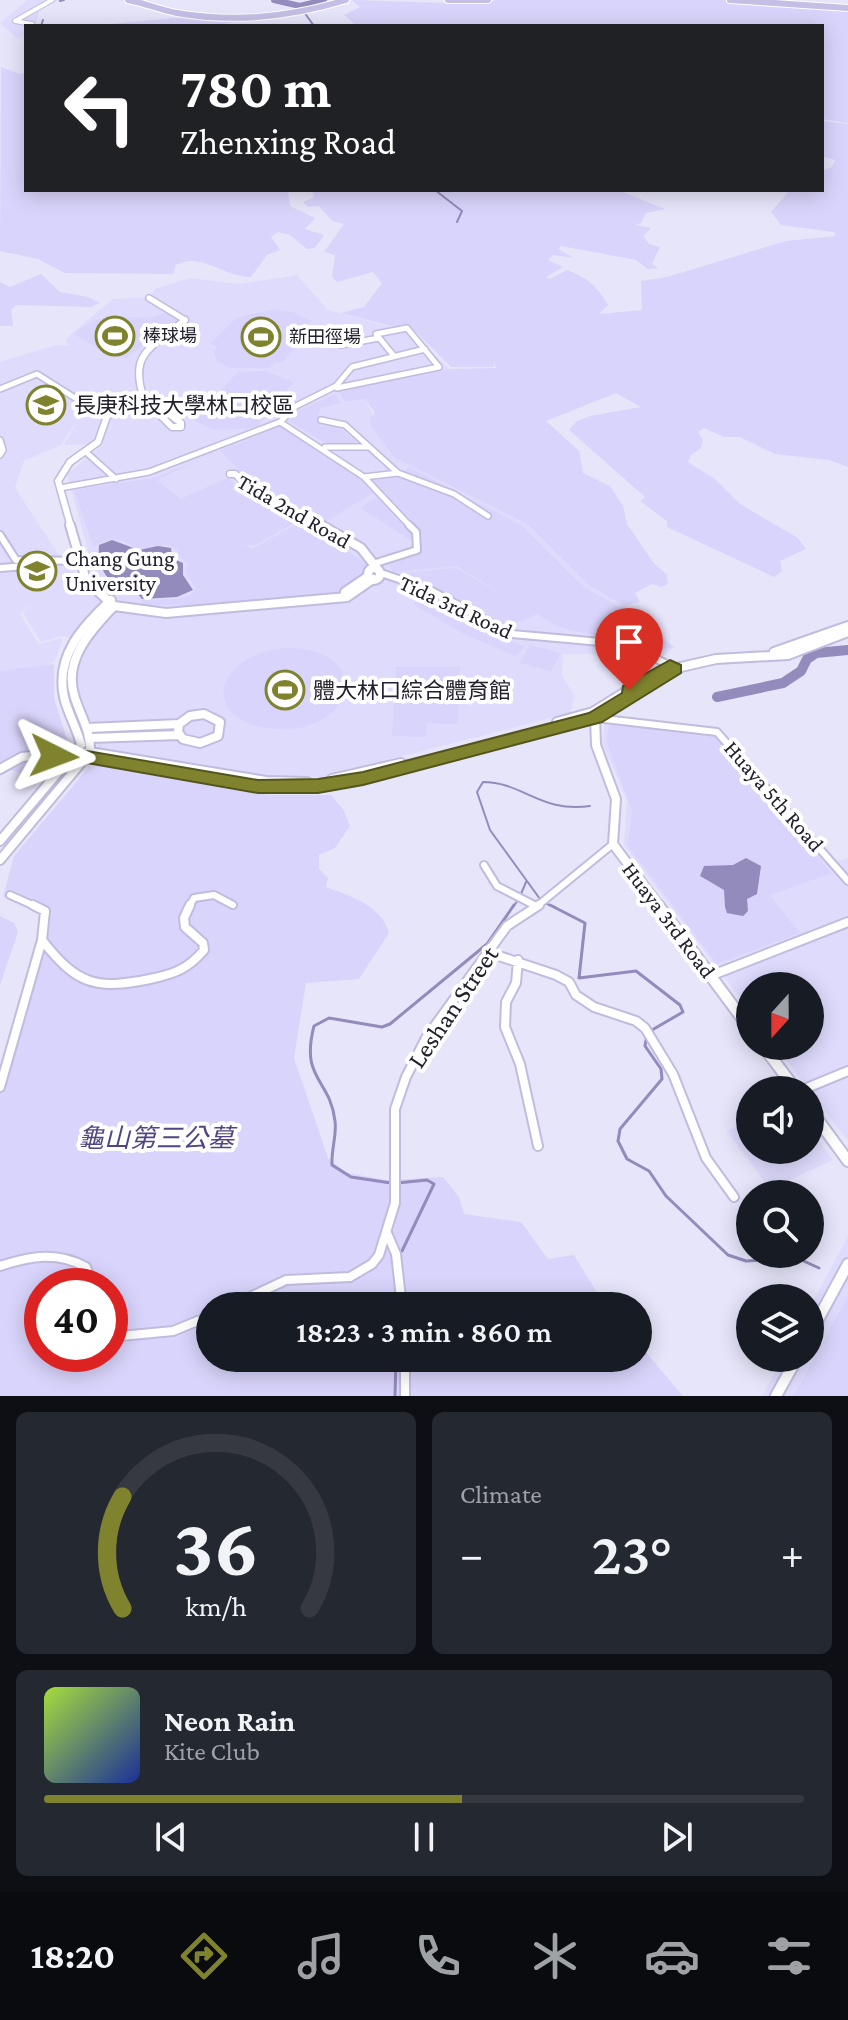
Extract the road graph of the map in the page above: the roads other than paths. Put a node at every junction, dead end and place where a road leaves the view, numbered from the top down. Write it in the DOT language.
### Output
graph roads {
  1 [pos="52,0"];
  2 [pos="128,0"];
  3 [pos="136,0"];
  4 [pos="343,0"];
  5 [pos="448,0"];
  6 [pos="457,0"];
  7 [pos="478,0"];
  8 [pos="488,0"];
  9 [pos="730,0"];
  10 [pos="739,0"];
  11 [pos="848,7"];
  12 [pos="166,10"];
  13 [pos="32,24"];
  14 [pos="149,298"];
  15 [pos="185,320"];
  16 [pos="379,338"];
  17 [pos="341,345"];
  18 [pos="425,349"];
  19 [pos="394,356"];
  20 [pos="337,388"];
  21 [pos="0,389"];
  22 [pos="75,398"];
  23 [pos="147,399"];
  24 [pos="321,420"];
  25 [pos="280,422"];
  26 [pos="0,440"];
  27 [pos="325,447"];
  28 [pos="367,447"];
  29 [pos="88,454"];
  30 [pos="0,455"];
  31 [pos="398,473"];
  32 [pos="364,477"];
  33 [pos="116,479"];
  34 [pos="63,488"];
  35 [pos="488,516"];
  36 [pos="0,535"];
  37 [pos="82,562"];
  38 [pos="0,568"];
  39 [pos="374,572"];
  40 [pos="114,602"];
  41 [pos="848,626"];
  42 [pos="848,632"];
  43 [pos="672,668"];
  44 [pos="594,715"];
  45 [pos="179,724"];
  46 [pos="78,730"];
  47 [pos="91,733"];
  48 [pos="179,735"];
  49 [pos="89,754"];
  50 [pos="71,758"];
  51 [pos="0,767"];
  52 [pos="0,841"];
  53 [pos="613,844"];
  54 [pos="0,860"];
  55 [pos="484,865"];
  56 [pos="848,881"];
  57 [pos="10,895"];
  58 [pos="233,905"];
  59 [pos="537,905"];
  60 [pos="848,922"];
  61 [pos="42,940"];
  62 [pos="490,953"];
  63 [pos="518,960"];
  64 [pos="710,976"];
  65 [pos="736,1010"];
  66 [pos="774,1060"];
  67 [pos="848,1071"];
  68 [pos="788,1076"];
  69 [pos="824,1080"];
  70 [pos="0,1087"];
  71 [pos="824,1128"];
  72 [pos="538,1146"];
  73 [pos="848,1161"];
  74 [pos="734,1197"];
  75 [pos="387,1233"];
  76 [pos="848,1264"];
  77 [pos="0,1266"];
  78 [pos="86,1268"];
  79 [pos="261,1292"];
  80 [pos="400,1292"];
  81 [pos="824,1308"];
  82 [pos="196,1322"];
  83 [pos="128,1335"];
  84 [pos="405,1372"];
  85 [pos="789,1372"];
  86 [pos="405,1396"];
  87 [pos="776,1396"];
  1 -- 13 [label="street"];
  2 -- 12 [label="main road"];
  3 -- 12 [label="main road"];
  4 -- 12 [label="main road"];
  5 -- 8 [label="main road"];
  6 -- 7 [label="main road"];
  9 -- 11 [label="main road"];
  10 -- 11 [label="main road"];
  14 -- 15 [label="street"];
  15 -- 23 [label="street"];
  16 -- 17 [label="street"];
  16 -- 18 [label="street"];
  16 -- 19 [label="street"];
  18 -- 19 [label="street"];
  18 -- 20 [label="street"];
  19 -- 20 [label="street"];
  20 -- 25 [label="street"];
  21 -- 22 [label="street"];
  23 -- 23 [label="street"];
  23 -- 29 [label="street"];
  24 -- 28 [label="street"];
  25 -- 27 [label="street"];
  25 -- 33 [label="street"];
  26 -- 30 [label="street"];
  27 -- 28 [label="street"];
  27 -- 32 [label="street"];
  28 -- 31 [label="street"];
  29 -- 33 [label="street"];
  29 -- 34 [label="street"];
  31 -- 32 [label="street"];
  31 -- 35 [label="street"];
  32 -- 39 [label="street"];
  33 -- 34 [label="street"];
  34 -- 37 [label="street"];
  36 -- 37 [label="street"];
  37 -- 38 [label="street"];
  37 -- 40 [label="street"];
  39 -- 39 [label="street, Tida 2nd Road"];
  39 -- 40 [label="street, Tida 3rd Road"];
  39 -- 43 [label="street, Tida 3rd Road"];
  40 -- 46 [label="street"];
  40 -- 47 [label="street"];
  41 -- 43 [label="street"];
  42 -- 43 [label="street"];
  43 -- 44 [label="street"];
  44 -- 49 [label="street"];
  44 -- 53 [label="street, Huaya 3rd Road"];
  44 -- 56 [label="street, Huaya 5th Road"];
  45 -- 47 [label="street"];
  45 -- 48 [label="street"];
  45 -- 48 [label="street"];
  46 -- 47 [label="street"];
  46 -- 50 [label="street"];
  47 -- 48 [label="street"];
  47 -- 49 [label="street"];
  49 -- 50 [label="street"];
  49 -- 54 [label="street"];
  50 -- 51 [label="street"];
  50 -- 52 [label="street"];
  53 -- 59 [label="street, Leshan Street"];
  53 -- 64 [label="street, Huaya 3rd Road"];
  55 -- 59 [label="street"];
  57 -- 61 [label="street"];
  58 -- 61 [label="street"];
  59 -- 62 [label="street, Leshan Street"];
  60 -- 64 [label="street"];
  61 -- 70 [label="street"];
  62 -- 63 [label="street"];
  62 -- 75 [label="street, Leshan Street"];
  63 -- 72 [label="street"];
  63 -- 74 [label="street"];
  64 -- 65 [label="street, Huaya 3rd Road"];
  66 -- 68 [label="street"];
  67 -- 69 [label="street"];
  71 -- 73 [label="street"];
  75 -- 79 [label="street"];
  75 -- 80 [label="street"];
  76 -- 81 [label="street"];
  77 -- 78 [label="street"];
  82 -- 83 [label="street"];
  84 -- 86 [label="street"];
  85 -- 87 [label="street"];
}
